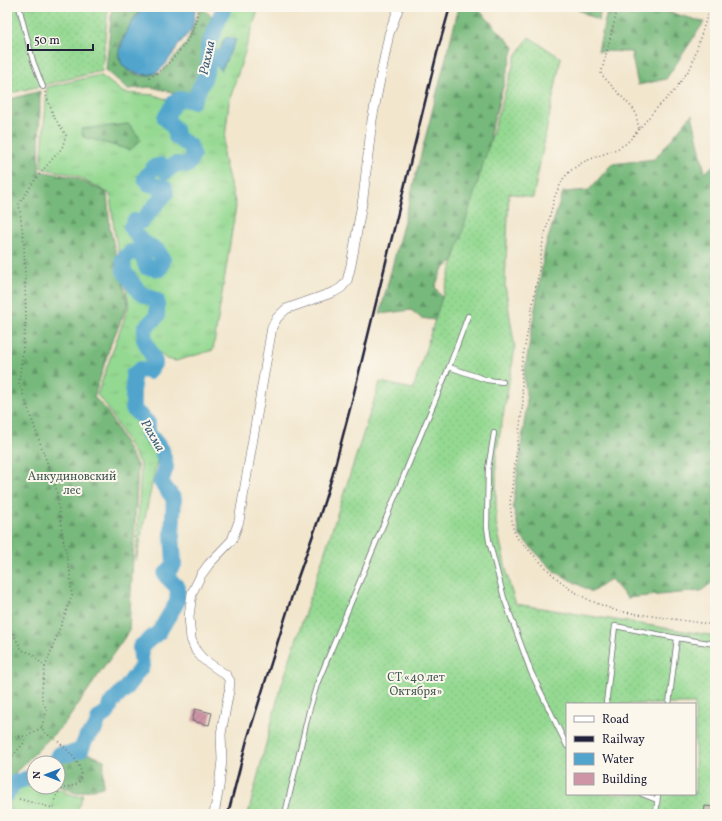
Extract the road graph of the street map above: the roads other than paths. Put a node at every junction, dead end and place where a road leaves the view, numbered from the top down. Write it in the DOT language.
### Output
graph roads {
  1 [pos="19,7"];
  2 [pos="399,7"];
  3 [pos="43,87"];
  4 [pos="468,316"];
  5 [pos="449,367"];
  6 [pos="503,382"];
  7 [pos="494,433"];
  8 [pos="677,638"];
  9 [pos="715,644"];
  10 [pos="606,703"];
  11 [pos="669,703"];
  12 [pos="566,744"];
  13 [pos="644,795"];
  14 [pos="658,795"];
  15 [pos="657,800"];
  16 [pos="214,814"];
  17 [pos="285,814"];
  18 [pos="656,814"];
  1 -- 3 [label="lane"];
  2 -- 16 [label="street"];
  4 -- 5 [label="lane"];
  5 -- 6 [label="lane"];
  5 -- 17 [label="lane"];
  7 -- 12 [label="lane"];
  8 -- 9 [label="lane"];
  8 -- 10 [label="lane"];
  8 -- 11 [label="lane"];
  13 -- 15 [label="lane"];
  14 -- 15 [label="lane"];
  15 -- 18 [label="lane"];
}
